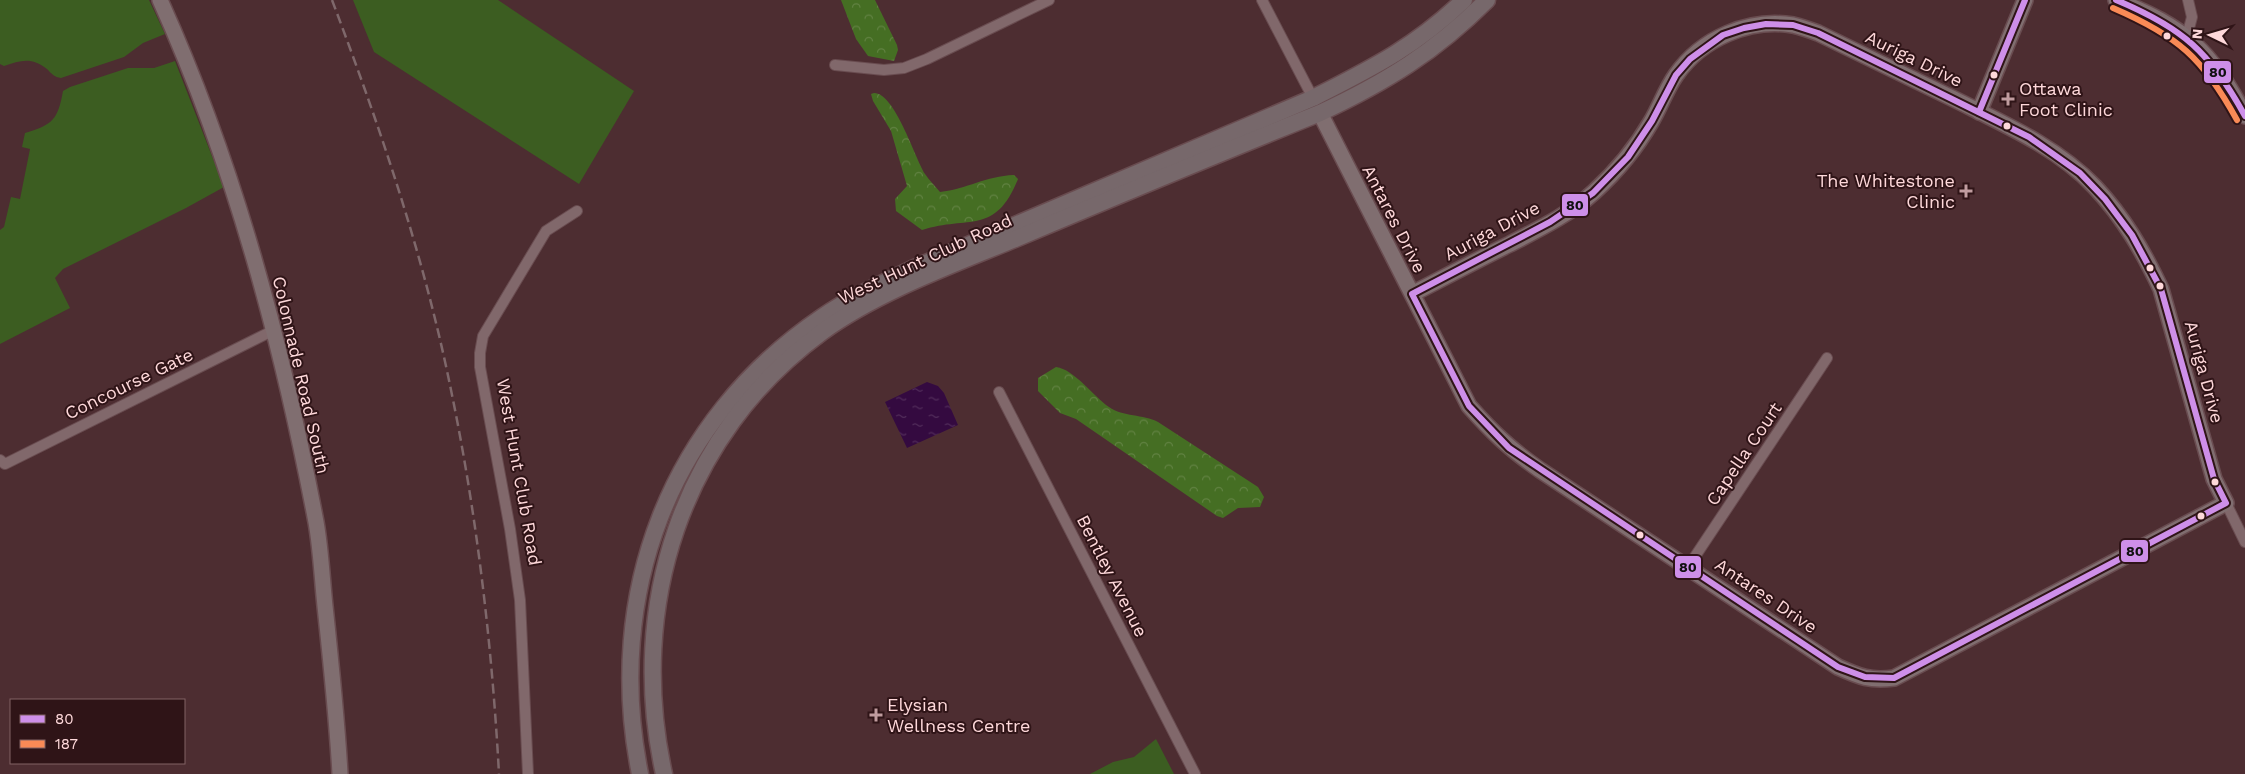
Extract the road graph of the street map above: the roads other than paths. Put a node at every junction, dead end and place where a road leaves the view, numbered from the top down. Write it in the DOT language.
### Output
graph roads {
  1 [pos="160,0"];
  2 [pos="1049,0"];
  3 [pos="1262,0"];
  4 [pos="1464,0"];
  5 [pos="1486,0"];
  6 [pos="2025,0"];
  7 [pos="2116,0"];
  8 [pos="2188,0"];
  9 [pos="2187,36"];
  10 [pos="835,65"];
  11 [pos="1313,98"];
  12 [pos="1980,112"];
  13 [pos="1320,113"];
  14 [pos="2245,116"];
  15 [pos="578,211"];
  16 [pos="1063,212"];
  17 [pos="1412,294"];
  18 [pos="827,321"];
  19 [pos="274,330"];
  20 [pos="1827,358"];
  21 [pos="999,392"];
  22 [pos="0,460"];
  23 [pos="2226,503"];
  24 [pos="2245,542"];
  25 [pos="1688,567"];
  26 [pos="340,774"];
  27 [pos="528,774"];
  28 [pos="640,774"];
  29 [pos="664,774"];
  30 [pos="1195,774"];
  1 -- 19 [label="street, Colonnade Road South"];
  2 -- 10 [label="street"];
  3 -- 11 [label="street"];
  4 -- 11 [label="main road, West Hunt Club Road"];
  5 -- 13 [label="main road, West Hunt Club Road"];
  6 -- 12 [label="street"];
  7 -- 9 [label="street"];
  8 -- 9 [label="street"];
  9 -- 14 [label="street"];
  11 -- 13 [label="main road"];
  11 -- 16 [label="main road, West Hunt Club Road"];
  12 -- 17 [label="street, Auriga Drive"];
  12 -- 23 [label="street, Auriga Drive"];
  13 -- 16 [label="main road, West Hunt Club Road"];
  13 -- 17 [label="street, Antares Drive"];
  15 -- 27 [label="street, West Hunt Club Road"];
  16 -- 18 [label="main road, West Hunt Club Road"];
  17 -- 25 [label="street, Antares Drive"];
  18 -- 28 [label="main road, West Hunt Club Road"];
  18 -- 29 [label="main road, West Hunt Club Road"];
  19 -- 22 [label="street, Concourse Gate"];
  19 -- 26 [label="street, Colonnade Road South"];
  20 -- 25 [label="street, Capella Court"];
  21 -- 30 [label="street, Bentley Avenue"];
  23 -- 24 [label="street, Auriga Drive"];
  23 -- 25 [label="street, Antares Drive"];
}
